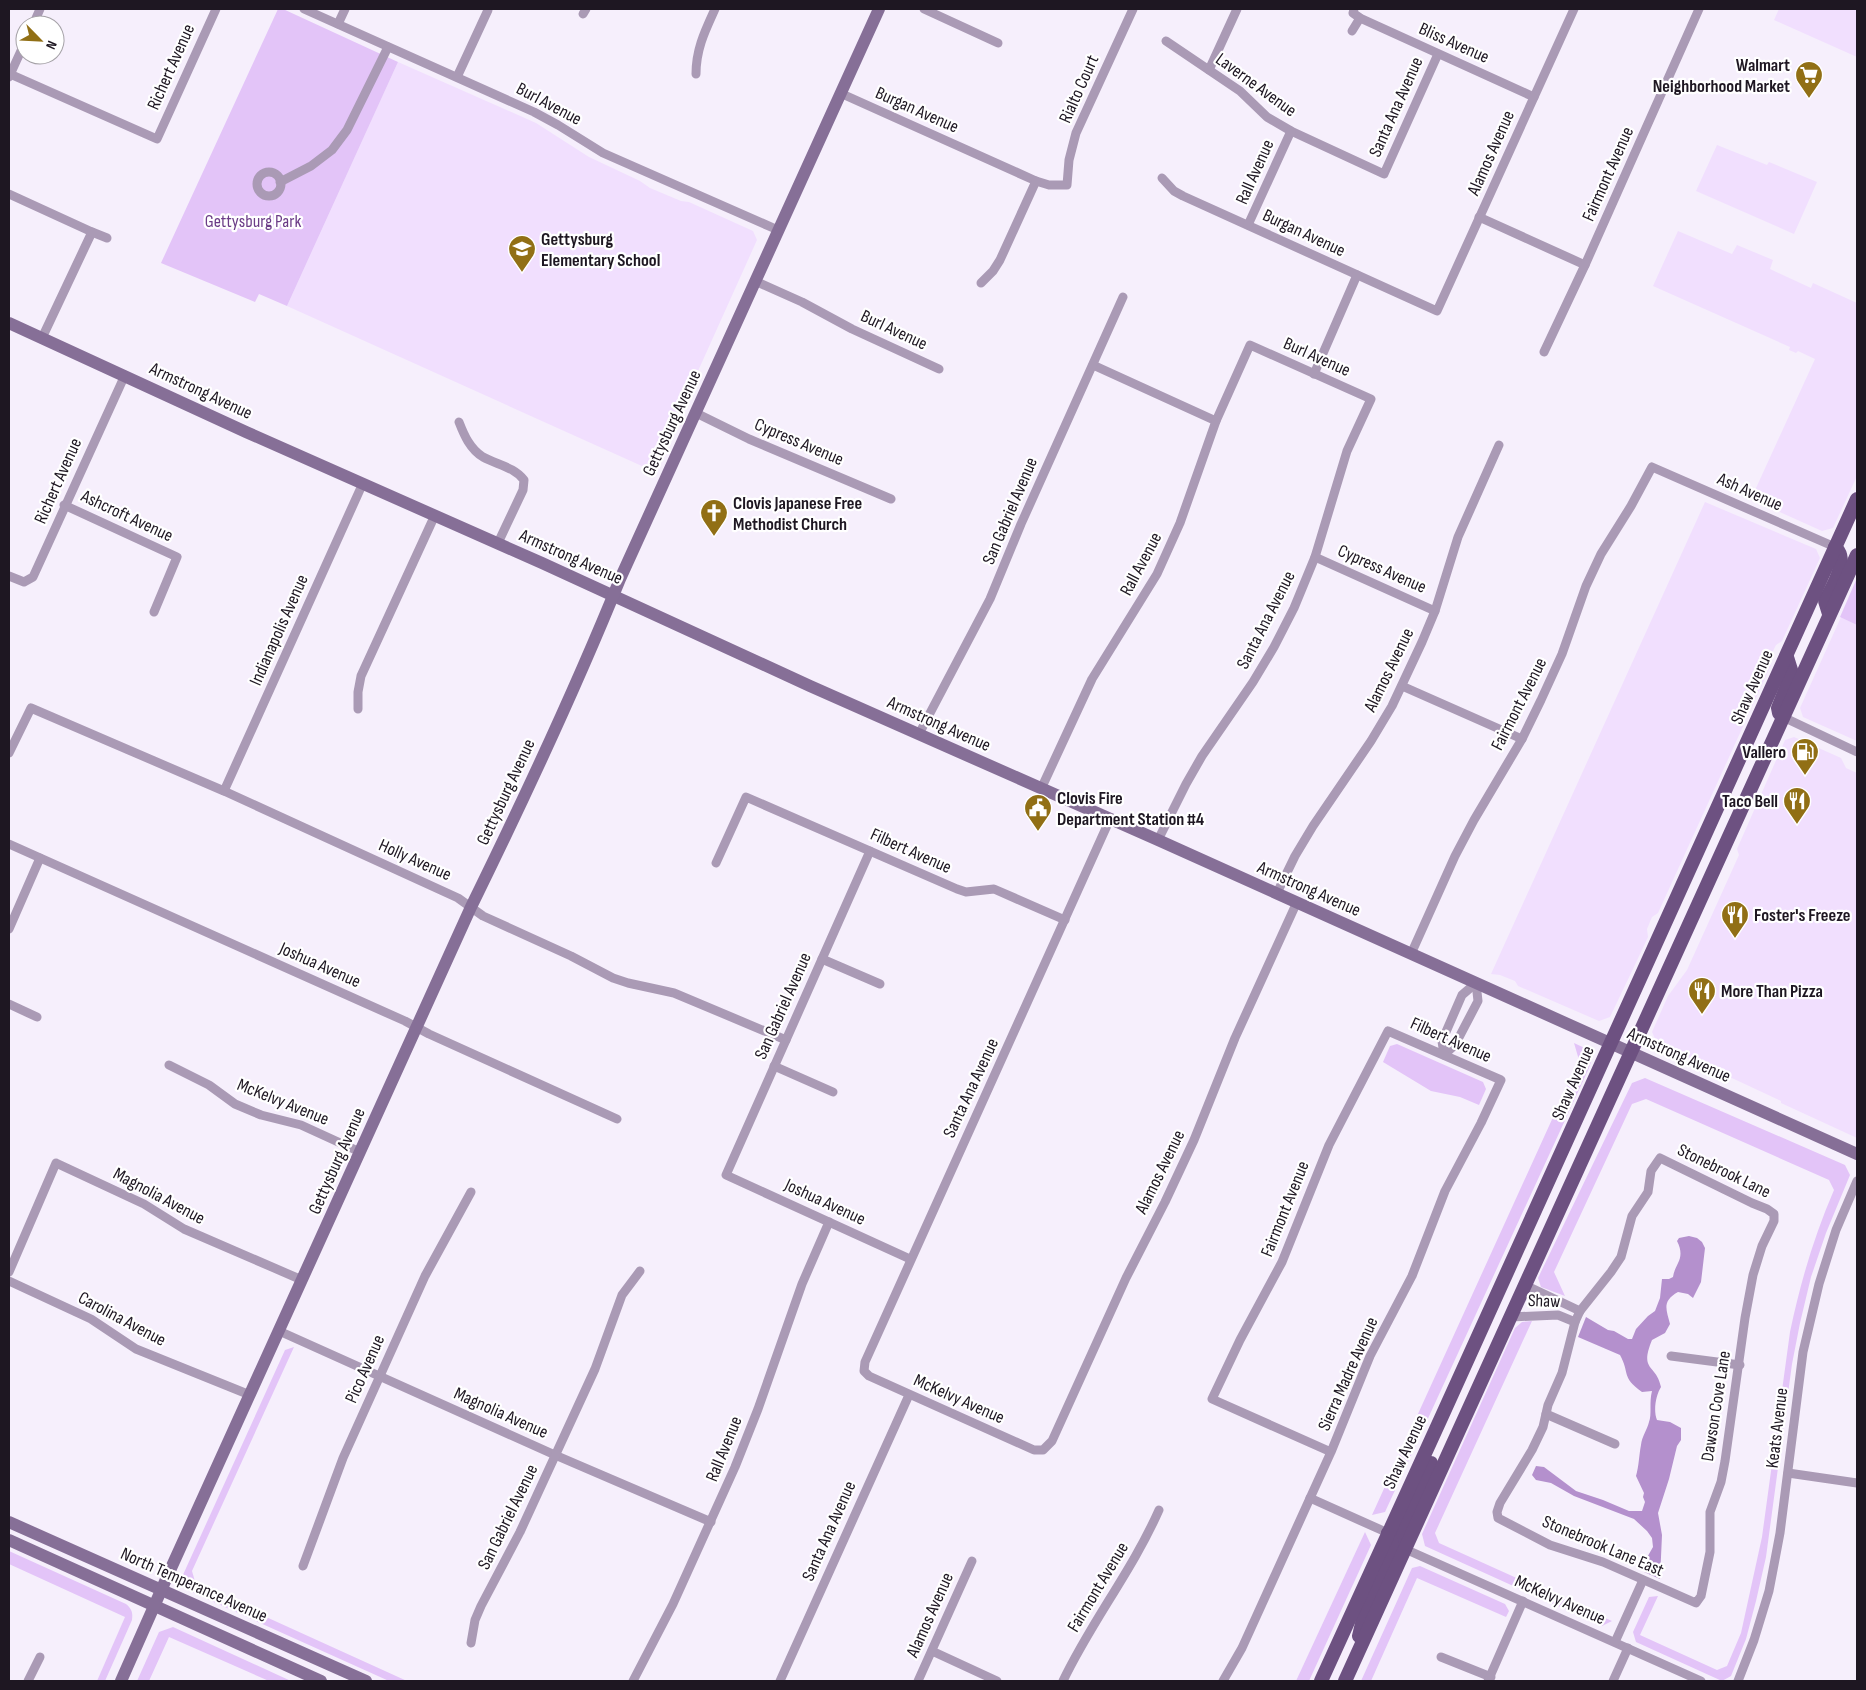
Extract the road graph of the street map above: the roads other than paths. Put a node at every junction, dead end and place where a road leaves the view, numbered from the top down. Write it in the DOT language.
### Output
graph roads {
  1 [pos="216,9"];
  2 [pos="304,9"];
  3 [pos="345,9"];
  4 [pos="715,9"];
  5 [pos="879,9"];
  6 [pos="924,9"];
  7 [pos="1134,9"];
  8 [pos="1237,9"];
  9 [pos="1574,9"];
  10 [pos="1699,9"];
  11 [pos="488,10"];
  12 [pos="1356,13"];
  13 [pos="338,24"];
  14 [pos="1352,31"];
  15 [pos="998,42"];
  16 [pos="1166,42"];
  17 [pos="388,47"];
  18 [pos="1438,54"];
  19 [pos="1209,70"];
  20 [pos="696,74"];
  21 [pos="10,76"];
  22 [pos="457,78"];
  23 [pos="840,94"];
  24 [pos="1534,97"];
  25 [pos="1291,131"];
  26 [pos="1384,174"];
  27 [pos="1162,178"];
  28 [pos="1036,181"];
  29 [pos="280,182"];
  30 [pos="1067,186"];
  31 [pos="9,194"];
  32 [pos="1480,217"];
  33 [pos="1248,226"];
  34 [pos="778,230"];
  35 [pos="92,232"];
  36 [pos="108,238"];
  37 [pos="1585,265"];
  38 [pos="1357,275"];
  39 [pos="755,280"];
  40 [pos="981,282"];
  41 [pos="1123,297"];
  42 [pos="1437,311"];
  43 [pos="9,323"];
  44 [pos="42,338"];
  45 [pos="1250,345"];
  46 [pos="1544,352"];
  47 [pos="1093,364"];
  48 [pos="939,369"];
  49 [pos="1314,374"];
  50 [pos="124,375"];
  51 [pos="1371,399"];
  52 [pos="696,413"];
  53 [pos="1216,421"];
  54 [pos="459,422"];
  55 [pos="1499,445"];
  56 [pos="1652,467"];
  57 [pos="363,483"];
  58 [pos="891,498"];
  59 [pos="1857,500"];
  60 [pos="64,505"];
  61 [pos="435,515"];
  62 [pos="498,543"];
  63 [pos="1835,547"];
  64 [pos="1857,555"];
  65 [pos="1315,557"];
  66 [pos="9,576"];
  67 [pos="613,595"];
  68 [pos="1435,611"];
  69 [pos="154,612"];
  70 [pos="1830,615"];
  71 [pos="1787,657"];
  72 [pos="1402,686"];
  73 [pos="358,709"];
  74 [pos="1783,717"];
  75 [pos="919,734"];
  76 [pos="1522,739"];
  77 [pos="1857,752"];
  78 [pos="9,754"];
  79 [pos="1041,789"];
  80 [pos="224,791"];
  81 [pos="1110,819"];
  82 [pos="1158,840"];
  83 [pos="9,844"];
  84 [pos="870,851"];
  85 [pos="40,858"];
  86 [pos="716,862"];
  87 [pos="1277,893"];
  88 [pos="1297,902"];
  89 [pos="470,907"];
  90 [pos="1065,920"];
  91 [pos="9,929"];
  92 [pos="1411,954"];
  93 [pos="822,959"];
  94 [pos="1476,983"];
  95 [pos="880,984"];
  96 [pos="9,1004"];
  97 [pos="37,1018"];
  98 [pos="417,1027"];
  99 [pos="1388,1031"];
  100 [pos="786,1040"];
  101 [pos="1611,1043"];
  102 [pos="1630,1052"];
  103 [pos="1444,1055"];
  104 [pos="169,1065"];
  105 [pos="774,1066"];
  106 [pos="1501,1080"];
  107 [pos="833,1092"];
  108 [pos="617,1119"];
  109 [pos="360,1152"];
  110 [pos="1857,1154"];
  111 [pos="726,1175"];
  112 [pos="1857,1181"];
  113 [pos="471,1192"];
  114 [pos="1774,1214"];
  115 [pos="829,1222"];
  116 [pos="910,1259"];
  117 [pos="640,1271"];
  118 [pos="9,1272"];
  119 [pos="302,1280"];
  120 [pos="9,1281"];
  121 [pos="1525,1285"];
  122 [pos="1580,1310"];
  123 [pos="1511,1317"];
  124 [pos="1574,1322"];
  125 [pos="279,1331"];
  126 [pos="1671,1356"];
  127 [pos="1740,1365"];
  128 [pos="864,1371"];
  129 [pos="380,1376"];
  130 [pos="909,1394"];
  131 [pos="250,1395"];
  132 [pos="1546,1414"];
  133 [pos="1442,1416"];
  134 [pos="1615,1444"];
  135 [pos="1043,1450"];
  136 [pos="1331,1452"];
  137 [pos="555,1455"];
  138 [pos="1788,1473"];
  139 [pos="1857,1483"];
  140 [pos="1310,1498"];
  141 [pos="1159,1510"];
  142 [pos="9,1522"];
  143 [pos="711,1522"];
  144 [pos="1388,1533"];
  145 [pos="9,1540"];
  146 [pos="1405,1549"];
  147 [pos="972,1561"];
  148 [pos="303,1566"];
  149 [pos="1643,1580"];
  150 [pos="161,1589"];
  151 [pos="1523,1601"];
  152 [pos="1696,1603"];
  153 [pos="154,1606"];
  154 [pos="1615,1642"];
  155 [pos="471,1643"];
  156 [pos="1628,1648"];
  157 [pos="932,1651"];
  158 [pos="40,1656"];
  159 [pos="1441,1657"];
  160 [pos="1352,1666"];
  161 [pos="1490,1679"];
  162 [pos="28,1681"];
  163 [pos="121,1681"];
  164 [pos="321,1681"];
  165 [pos="366,1681"];
  166 [pos="633,1681"];
  167 [pos="780,1681"];
  168 [pos="918,1681"];
  169 [pos="998,1681"];
  170 [pos="1063,1681"];
  171 [pos="1224,1681"];
  172 [pos="1320,1681"];
  173 [pos="1345,1681"];
  174 [pos="1613,1681"];
  175 [pos="1701,1681"];
  176 [pos="1738,1681"];
  1 -- 21 [label="street, Richert Avenue"];
  2 -- 13 [label="street, Burl Avenue"];
  3 -- 13 [label="street"];
  4 -- 20 [label="street"];
  5 -- 23 [label="street, Gettysburg Avenue"];
  6 -- 15 [label="street"];
  7 -- 30 [label="street, Rialto Court"];
  8 -- 19 [label="street"];
  9 -- 24 [label="street, Alamos Avenue"];
  10 -- 37 [label="street, Fairmont Avenue"];
  11 -- 22 [label="street"];
  12 -- 14 [label="street, Bliss Avenue"];
  12 -- 18 [label="street, Bliss Avenue"];
  13 -- 17 [label="street, Burl Avenue"];
  16 -- 19 [label="street, Laverne Avenue"];
  17 -- 22 [label="street, Burl Avenue"];
  17 -- 29 [label="street"];
  18 -- 24 [label="street, Bliss Avenue"];
  18 -- 26 [label="street, Santa Ana Avenue"];
  19 -- 25 [label="street, Laverne Avenue"];
  22 -- 34 [label="street, Burl Avenue"];
  23 -- 28 [label="street, Burgan Avenue"];
  23 -- 34 [label="street, Gettysburg Avenue"];
  24 -- 32 [label="street, Alamos Avenue"];
  25 -- 26 [label="street, Laverne Avenue"];
  25 -- 33 [label="street, Rall Avenue"];
  27 -- 33 [label="street, Burgan Avenue"];
  28 -- 30 [label="street, Burgan Avenue"];
  28 -- 40 [label="street"];
  31 -- 35 [label="street"];
  32 -- 37 [label="street"];
  32 -- 42 [label="street, Alamos Avenue"];
  33 -- 38 [label="street, Burgan Avenue"];
  34 -- 39 [label="street, Gettysburg Avenue"];
  35 -- 36 [label="street"];
  35 -- 44 [label="street"];
  37 -- 46 [label="street, Fairmont Avenue"];
  38 -- 42 [label="street, Burgan Avenue"];
  38 -- 49 [label="street"];
  39 -- 48 [label="street, Burl Avenue"];
  39 -- 52 [label="street, Gettysburg Avenue"];
  41 -- 47 [label="street, San Gabriel Avenue"];
  43 -- 44 [label="street, Armstrong Avenue"];
  44 -- 50 [label="street, Armstrong Avenue"];
  45 -- 49 [label="street, Burl Avenue"];
  45 -- 53 [label="street, Rall Avenue"];
  47 -- 53 [label="street"];
  47 -- 75 [label="street, San Gabriel Avenue"];
  49 -- 51 [label="street, Burl Avenue"];
  50 -- 57 [label="street, Armstrong Avenue"];
  50 -- 60 [label="street, Richert Avenue"];
  51 -- 65 [label="street, Santa Ana Avenue"];
  52 -- 58 [label="street, Cypress Avenue"];
  52 -- 67 [label="street, Gettysburg Avenue"];
  53 -- 79 [label="street, Rall Avenue"];
  54 -- 62 [label="street"];
  55 -- 68 [label="street, Alamos Avenue"];
  56 -- 63 [label="street, Ash Avenue"];
  56 -- 76 [label="street, Fairmont Avenue"];
  57 -- 61 [label="street, Armstrong Avenue"];
  57 -- 80 [label="street, Indianapolis Avenue"];
  59 -- 63 [label="main road, Shaw Avenue"];
  60 -- 66 [label="street, Richert Avenue"];
  60 -- 69 [label="street, Ashcroft Avenue"];
  61 -- 62 [label="street, Armstrong Avenue"];
  61 -- 73 [label="street"];
  62 -- 67 [label="street, Armstrong Avenue"];
  63 -- 70 [label="main road"];
  63 -- 71 [label="main road, Shaw Avenue"];
  64 -- 70 [label="main road"];
  65 -- 68 [label="street, Cypress Avenue"];
  65 -- 82 [label="street, Santa Ana Avenue"];
  67 -- 75 [label="street, Armstrong Avenue"];
  67 -- 89 [label="street, Gettysburg Avenue"];
  68 -- 72 [label="street, Alamos Avenue"];
  70 -- 74 [label="main road"];
  71 -- 74 [label="main road"];
  71 -- 101 [label="main road, Shaw Avenue"];
  72 -- 76 [label="street"];
  72 -- 87 [label="street, Alamos Avenue"];
  74 -- 77 [label="street"];
  74 -- 102 [label="main road"];
  75 -- 79 [label="street, Armstrong Avenue"];
  76 -- 92 [label="street, Fairmont Avenue"];
  78 -- 80 [label="street, Holly Avenue"];
  79 -- 81 [label="street, Armstrong Avenue"];
  80 -- 89 [label="street, Holly Avenue"];
  81 -- 82 [label="street, Armstrong Avenue"];
  81 -- 90 [label="street, Santa Ana Avenue"];
  82 -- 87 [label="street, Armstrong Avenue"];
  83 -- 85 [label="street, Joshua Avenue"];
  84 -- 86 [label="street, Filbert Avenue"];
  84 -- 90 [label="street, Filbert Avenue"];
  84 -- 93 [label="street, San Gabriel Avenue"];
  85 -- 91 [label="street"];
  85 -- 98 [label="street, Joshua Avenue"];
  87 -- 88 [label="street, Armstrong Avenue"];
  88 -- 92 [label="street, Armstrong Avenue"];
  88 -- 135 [label="street, Alamos Avenue"];
  89 -- 98 [label="street, Gettysburg Avenue"];
  89 -- 100 [label="street, Holly Avenue"];
  90 -- 116 [label="street, Santa Ana Avenue"];
  92 -- 94 [label="street, Armstrong Avenue"];
  93 -- 95 [label="street"];
  93 -- 100 [label="street, San Gabriel Avenue"];
  94 -- 101 [label="street, Armstrong Avenue"];
  94 -- 103 [label="street"];
  94 -- 103 [label="street"];
  96 -- 97 [label="street"];
  98 -- 108 [label="street, Joshua Avenue"];
  98 -- 109 [label="street, Gettysburg Avenue"];
  99 -- 103 [label="street, Filbert Avenue"];
  99 -- 136 [label="street, Fairmont Avenue"];
  100 -- 105 [label="street, San Gabriel Avenue"];
  101 -- 102 [label="street, Armstrong Avenue"];
  101 -- 133 [label="main road, Shaw Avenue"];
  102 -- 110 [label="street, Armstrong Avenue"];
  102 -- 121 [label="main road"];
  103 -- 106 [label="street, Filbert Avenue"];
  104 -- 109 [label="street, McKelvy Avenue"];
  105 -- 107 [label="street"];
  105 -- 111 [label="street, San Gabriel Avenue"];
  106 -- 136 [label="street, Sierra Madre Avenue"];
  109 -- 119 [label="street, Gettysburg Avenue"];
  111 -- 115 [label="street, Joshua Avenue"];
  112 -- 138 [label="street, Keats Avenue"];
  113 -- 129 [label="street, Pico Avenue"];
  114 -- 122 [label="street, Stonebrook Lane"];
  114 -- 127 [label="street, Dawson Cove Lane"];
  115 -- 116 [label="street, Joshua Avenue"];
  115 -- 143 [label="street, Rall Avenue"];
  116 -- 128 [label="street, Santa Ana Avenue"];
  117 -- 137 [label="street, San Gabriel Avenue"];
  118 -- 119 [label="street, Magnolia Avenue"];
  119 -- 125 [label="street, Gettysburg Avenue"];
  120 -- 131 [label="street, Carolina Avenue"];
  121 -- 122 [label="street, Shaw"];
  121 -- 123 [label="main road"];
  122 -- 124 [label="street"];
  123 -- 124 [label="street, Shaw"];
  123 -- 146 [label="main road"];
  124 -- 132 [label="street"];
  125 -- 129 [label="street, Magnolia Avenue"];
  125 -- 131 [label="street, Gettysburg Avenue"];
  126 -- 127 [label="street"];
  127 -- 152 [label="street, Dawson Cove Lane"];
  128 -- 130 [label="street, McKelvy Avenue"];
  129 -- 137 [label="street, Magnolia Avenue"];
  129 -- 148 [label="street, Pico Avenue"];
  130 -- 135 [label="street, McKelvy Avenue"];
  130 -- 167 [label="street, Santa Ana Avenue"];
  131 -- 150 [label="street, Gettysburg Avenue"];
  132 -- 134 [label="street"];
  132 -- 149 [label="street, Stonebrook Lane East"];
  133 -- 144 [label="main road, Shaw Avenue"];
  133 -- 146 [label="main road"];
  136 -- 140 [label="street, Sierra Madre Avenue"];
  137 -- 143 [label="street, Magnolia Avenue"];
  137 -- 155 [label="street, San Gabriel Avenue"];
  138 -- 139 [label="street"];
  138 -- 176 [label="street, Keats Avenue"];
  140 -- 144 [label="street"];
  140 -- 171 [label="street, Sierra Madre Avenue"];
  141 -- 170 [label="street, Fairmont Avenue"];
  142 -- 150 [label="street, North Temperance Avenue"];
  143 -- 166 [label="street, Rall Avenue"];
  144 -- 160 [label="main road"];
  144 -- 172 [label="main road, Shaw Avenue"];
  145 -- 153 [label="street, North Temperance Avenue"];
  146 -- 151 [label="street, McKelvy Avenue"];
  146 -- 160 [label="main road"];
  147 -- 157 [label="street, Alamos Avenue"];
  149 -- 152 [label="street, Stonebrook Lane East"];
  149 -- 154 [label="street"];
  150 -- 153 [label="street, Gettysburg Avenue"];
  150 -- 165 [label="street, North Temperance Avenue"];
  151 -- 154 [label="street, McKelvy Avenue"];
  151 -- 161 [label="street"];
  153 -- 163 [label="street, Gettysburg Avenue"];
  153 -- 164 [label="street, North Temperance Avenue"];
  154 -- 156 [label="street, McKelvy Avenue"];
  156 -- 174 [label="street"];
  156 -- 175 [label="street, McKelvy Avenue"];
  157 -- 168 [label="street, Alamos Avenue"];
  157 -- 169 [label="street"];
  158 -- 162 [label="street"];
  159 -- 161 [label="street"];
  160 -- 173 [label="main road"];
}
